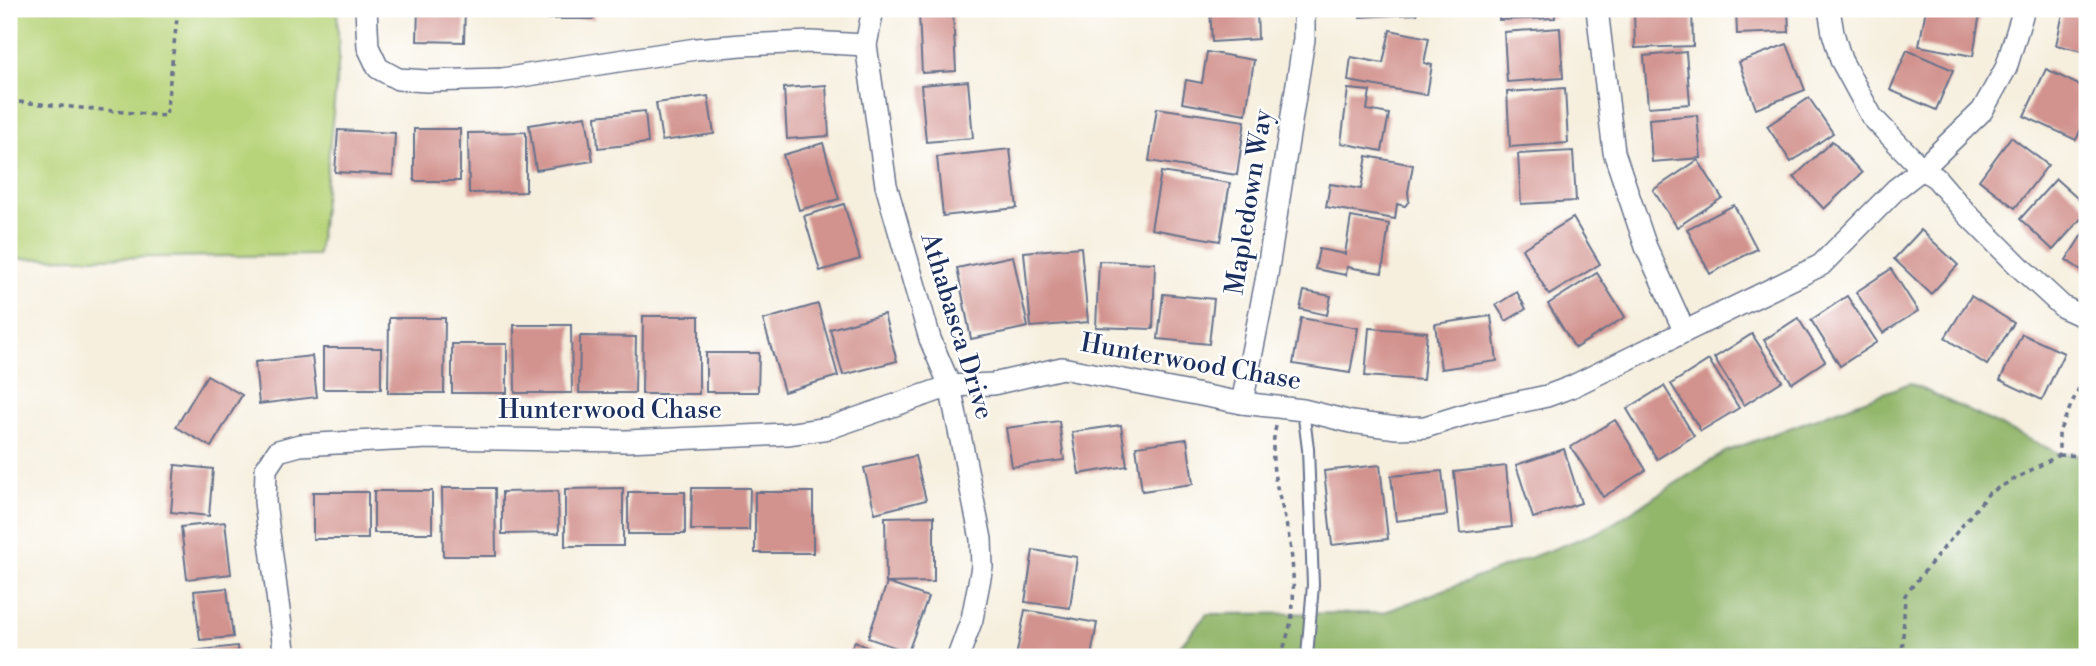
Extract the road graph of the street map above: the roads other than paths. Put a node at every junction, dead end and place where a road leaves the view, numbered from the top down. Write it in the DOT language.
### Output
graph roads {
  1 [pos="366,9"];
  2 [pos="873,9"];
  3 [pos="1304,9"];
  4 [pos="1597,9"];
  5 [pos="1829,9"];
  6 [pos="2024,9"];
  7 [pos="866,45"];
  8 [pos="1922,169"];
  9 [pos="2087,318"];
  10 [pos="1684,330"];
  11 [pos="950,386"];
  12 [pos="1242,403"];
  13 [pos="1303,410"];
  14 [pos="1307,656"];
  15 [pos="285,657"];
  16 [pos="958,657"];
  1 -- 7 [label="street"];
  2 -- 7 [label="street, Athabasca Drive"];
  3 -- 12 [label="street, Mapledown Way"];
  4 -- 10 [label="street"];
  5 -- 8 [label="street"];
  6 -- 8 [label="street, Hunterwood Chase"];
  7 -- 11 [label="street, Athabasca Drive"];
  8 -- 9 [label="street"];
  8 -- 10 [label="street, Hunterwood Chase"];
  10 -- 13 [label="street, Hunterwood Chase"];
  11 -- 12 [label="street, Hunterwood Chase"];
  11 -- 15 [label="street, Hunterwood Chase"];
  11 -- 16 [label="street, Athabasca Drive"];
  12 -- 13 [label="street, Hunterwood Chase"];
  13 -- 14 [label="lane"];
}
